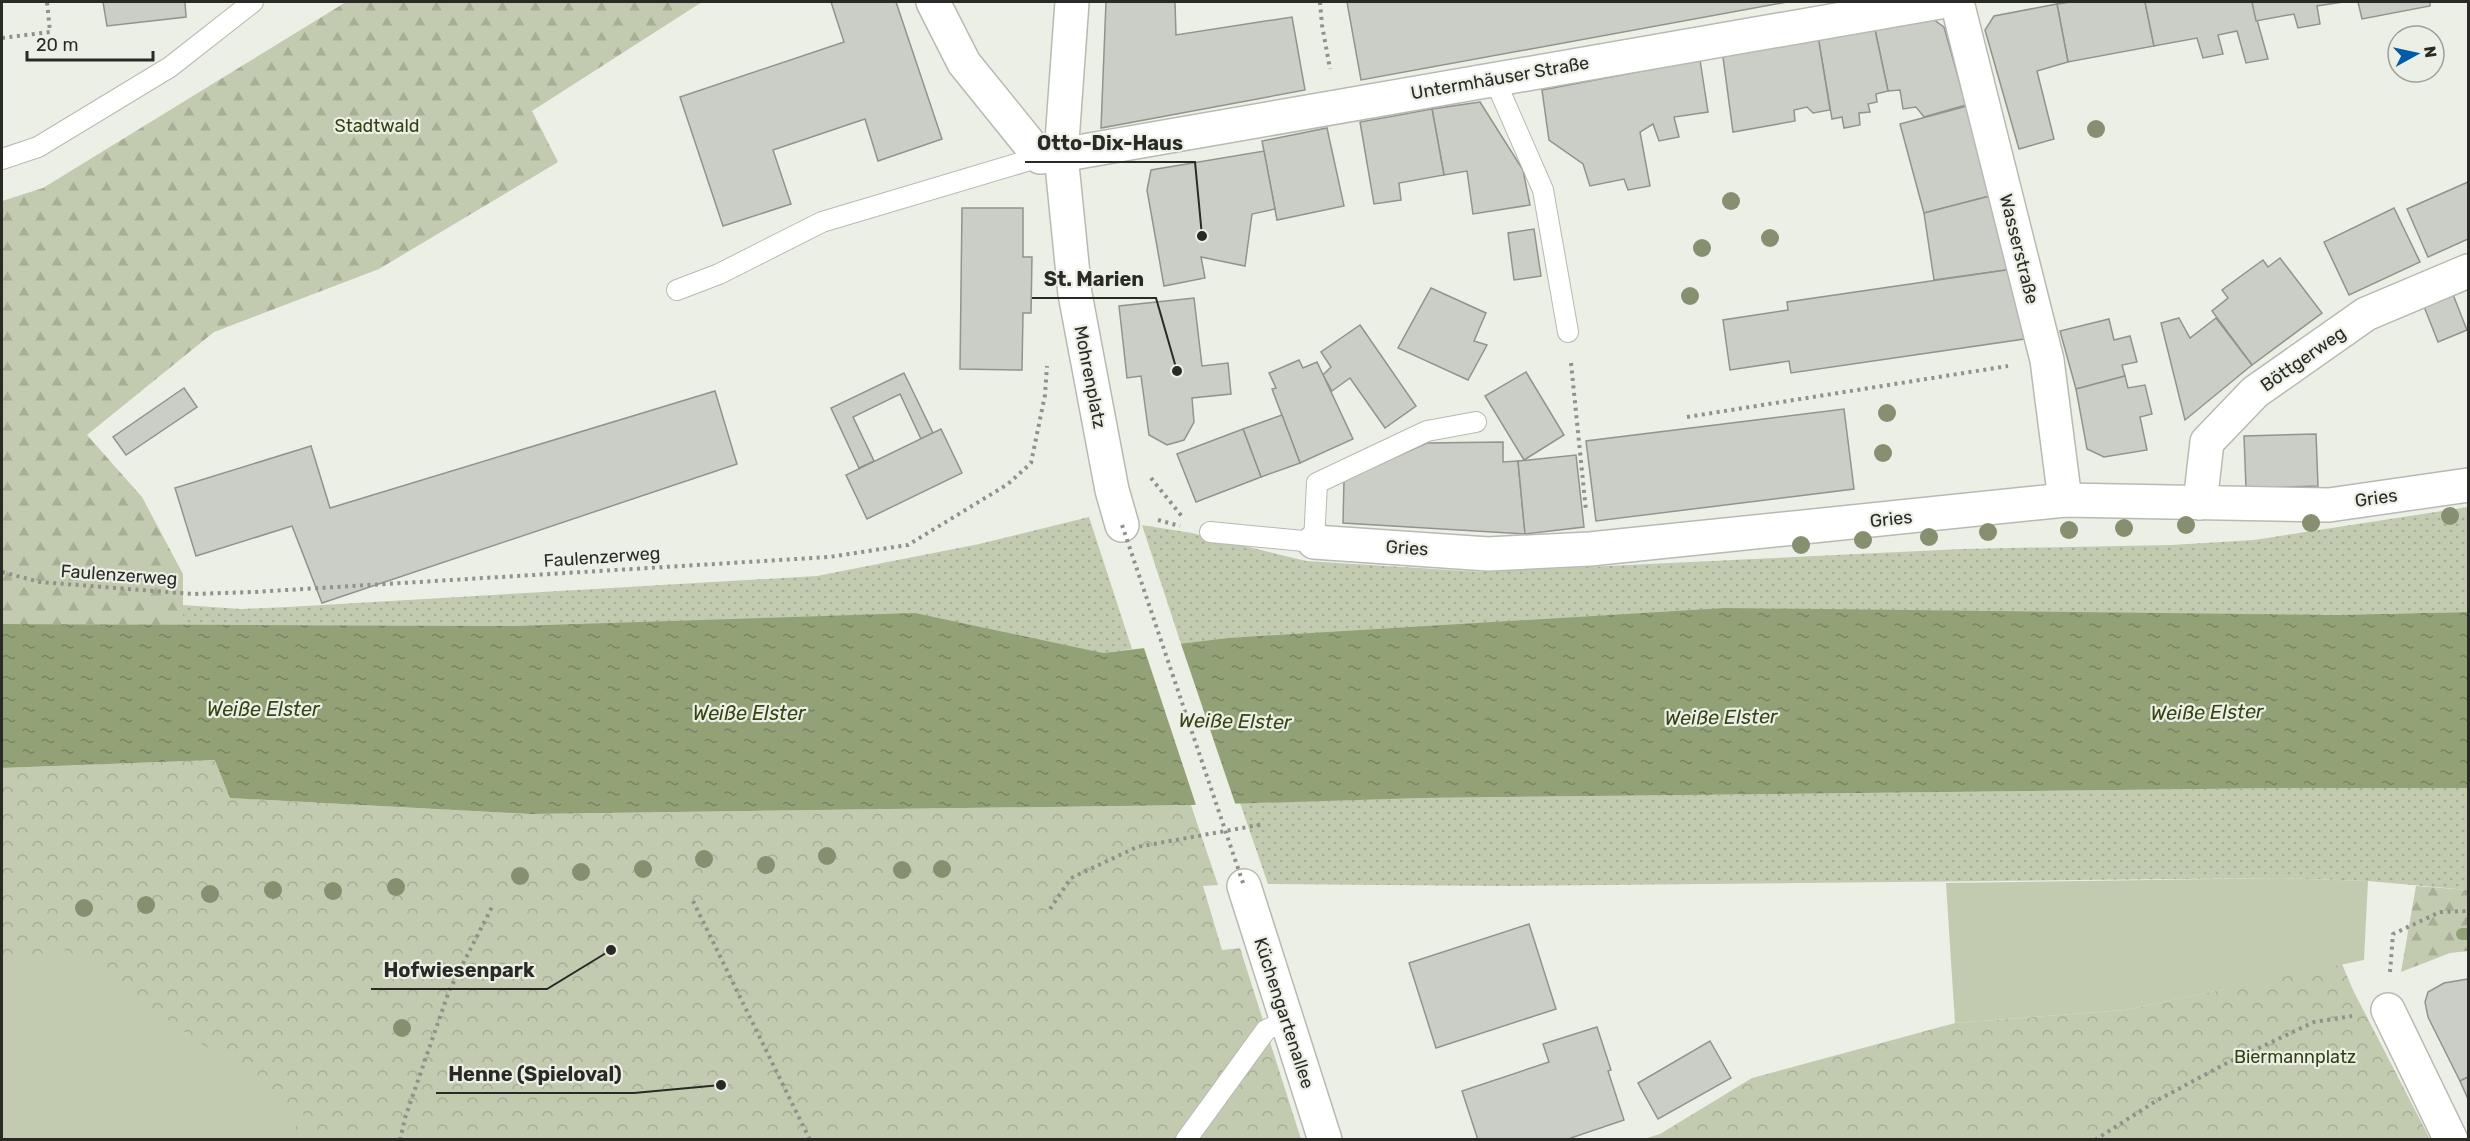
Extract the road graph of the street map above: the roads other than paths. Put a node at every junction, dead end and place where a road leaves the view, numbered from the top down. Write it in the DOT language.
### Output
graph roads {
  1 [pos="253,2"];
  2 [pos="933,2"];
  3 [pos="1072,2"];
  4 [pos="1940,2"];
  5 [pos="1957,2"];
  6 [pos="1494,78"];
  7 [pos="1050,156"];
  8 [pos="2,159"];
  9 [pos="2469,271"];
  10 [pos="677,290"];
  11 [pos="1568,332"];
  12 [pos="1476,422"];
  13 [pos="2469,485"];
  14 [pos="2065,500"];
  15 [pos="2200,502"];
  16 [pos="1119,517"];
  17 [pos="1210,532"];
  18 [pos="1314,542"];
  19 [pos="1244,886"];
  20 [pos="2388,1010"];
  21 [pos="1286,1021"];
  22 [pos="1186,1140"];
  23 [pos="1325,1140"];
  24 [pos="2451,1140"];
  1 -- 8 [label="lane"];
  2 -- 7 [label="street"];
  3 -- 7 [label="street, Mohrenplatz"];
  4 -- 6 [label="street, Untermhäuser Straße"];
  5 -- 14 [label="street, Wasserstraße"];
  6 -- 7 [label="street, Untermhäuser Straße"];
  6 -- 11 [label="lane"];
  7 -- 10 [label="lane"];
  7 -- 16 [label="street, Mohrenplatz"];
  9 -- 15 [label="street, Böttgerweg"];
  12 -- 18 [label="lane"];
  13 -- 15 [label="street, Gries"];
  14 -- 15 [label="street, Gries"];
  14 -- 18 [label="street, Gries"];
  17 -- 18 [label="lane, Gries"];
  19 -- 21 [label="street, Küchengartenallee"];
  20 -- 24 [label="street"];
  21 -- 22 [label="lane"];
  21 -- 23 [label="street, Küchengartenallee"];
}
